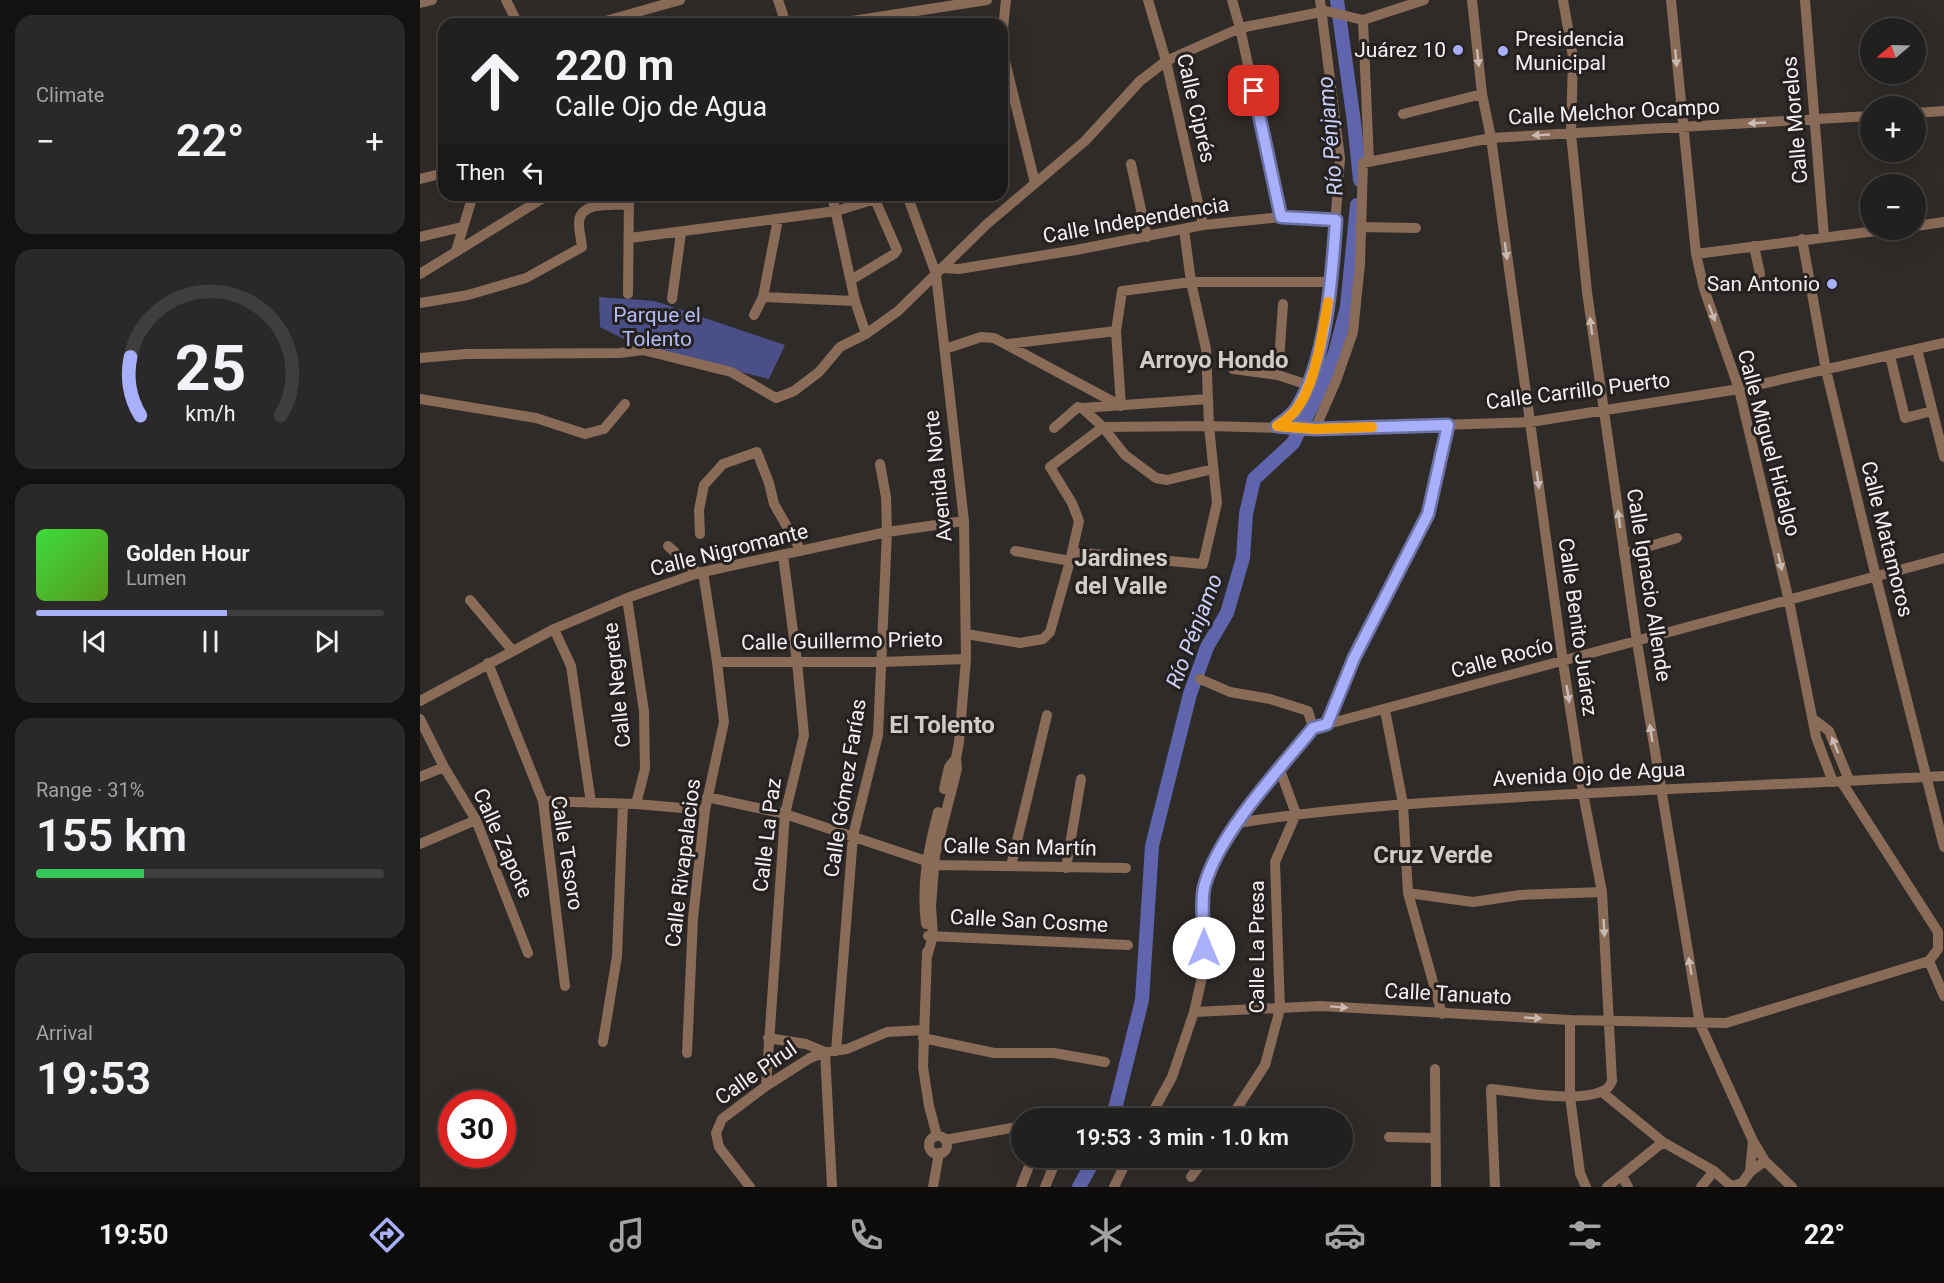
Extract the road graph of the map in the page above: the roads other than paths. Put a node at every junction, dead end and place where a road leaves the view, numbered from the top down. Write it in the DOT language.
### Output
graph roads {
  1 [pos="432,0"];
  2 [pos="506,0"];
  3 [pos="680,0"];
  4 [pos="778,0"];
  5 [pos="987,0"];
  6 [pos="1006,0"];
  7 [pos="1148,0"];
  8 [pos="1232,0"];
  9 [pos="1320,0"];
  10 [pos="1424,0"];
  11 [pos="1472,0"];
  12 [pos="1563,0"];
  13 [pos="1671,0"];
  14 [pos="1805,0"];
  15 [pos="420,3"];
  16 [pos="1324,11"];
  17 [pos="516,18"];
  18 [pos="616,18"];
  19 [pos="784,18"];
  20 [pos="878,18"];
  21 [pos="1004,18"];
  22 [pos="1363,20"];
  23 [pos="1240,28"];
  24 [pos="1167,61"];
  25 [pos="1008,73"];
  26 [pos="1482,94"];
  27 [pos="1944,111"];
  28 [pos="1926,112"];
  29 [pos="1403,114"];
  30 [pos="1860,117"];
  31 [pos="1815,120"];
  32 [pos="1683,127"];
  33 [pos="1571,134"];
  34 [pos="1491,138"];
  35 [pos="1366,163"];
  36 [pos="1131,164"];
  37 [pos="438,174"];
  38 [pos="420,179"];
  39 [pos="1035,183"];
  40 [pos="470,201"];
  41 [pos="538,201"];
  42 [pos="623,201"];
  43 [pos="629,201"];
  44 [pos="834,201"];
  45 [pos="870,201"];
  46 [pos="874,201"];
  47 [pos="910,201"];
  48 [pos="836,211"];
  49 [pos="1281,217"];
  50 [pos="778,219"];
  51 [pos="1336,220"];
  52 [pos="1944,222"];
  53 [pos="1203,225"];
  54 [pos="1926,225"];
  55 [pos="462,227"];
  56 [pos="1360,227"];
  57 [pos="1416,228"];
  58 [pos="1184,229"];
  59 [pos="681,233"];
  60 [pos="1860,233"];
  61 [pos="420,237"];
  62 [pos="1147,237"];
  63 [pos="1824,237"];
  64 [pos="630,238"];
  65 [pos="1802,239"];
  66 [pos="1754,246"];
  67 [pos="456,251"];
  68 [pos="1696,254"];
  69 [pos="940,271"];
  70 [pos="420,274"];
  71 [pos="1760,274"];
  72 [pos="850,280"];
  73 [pos="1191,282"];
  74 [pos="1331,282"];
  75 [pos="628,294"];
  76 [pos="763,297"];
  77 [pos="672,299"];
  78 [pos="855,301"];
  79 [pos="420,303"];
  80 [pos="1283,304"];
  81 [pos="754,315"];
  82 [pos="1116,331"];
  83 [pos="866,334"];
  84 [pos="1944,343"];
  85 [pos="1008,344"];
  86 [pos="945,349"];
  87 [pos="1917,349"];
  88 [pos="1890,356"];
  89 [pos="420,358"];
  90 [pos="1233,369"];
  91 [pos="1826,370"];
  92 [pos="1278,375"];
  93 [pos="1308,385"];
  94 [pos="1739,389"];
  95 [pos="420,399"];
  96 [pos="1208,399"];
  97 [pos="625,404"];
  98 [pos="1121,406"];
  99 [pos="1080,408"];
  100 [pos="1602,410"];
  101 [pos="1932,411"];
  102 [pos="1530,422"];
  103 [pos="1448,425"];
  104 [pos="1209,426"];
  105 [pos="1282,426"];
  106 [pos="1054,428"];
  107 [pos="1103,428"];
  108 [pos="1310,428"];
  109 [pos="1944,457"];
  110 [pos="880,464"];
  111 [pos="1213,469"];
  112 [pos="964,521"];
  113 [pos="887,532"];
  114 [pos="700,534"];
  115 [pos="1677,538"];
  116 [pos="668,546"];
  117 [pos="801,551"];
  118 [pos="1015,551"];
  119 [pos="1624,554"];
  120 [pos="783,555"];
  121 [pos="1071,557"];
  122 [pos="1944,558"];
  123 [pos="700,573"];
  124 [pos="1875,577"];
  125 [pos="627,598"];
  126 [pos="470,600"];
  127 [pos="1789,601"];
  128 [pos="554,629"];
  129 [pos="966,634"];
  130 [pos="1637,642"];
  131 [pos="512,650"];
  132 [pos="966,659"];
  133 [pos="717,662"];
  134 [pos="797,662"];
  135 [pos="882,662"];
  136 [pos="1563,662"];
  137 [pos="488,663"];
  138 [pos="1200,679"];
  139 [pos="420,701"];
  140 [pos="1385,710"];
  141 [pos="1047,715"];
  142 [pos="1812,718"];
  143 [pos="420,719"];
  144 [pos="1327,724"];
  145 [pos="1313,728"];
  146 [pos="444,767"];
  147 [pos="1280,770"];
  148 [pos="1944,776"];
  149 [pos="420,777"];
  150 [pos="1925,777"];
  151 [pos="1081,779"];
  152 [pos="1841,781"];
  153 [pos="1660,789"];
  154 [pos="1583,793"];
  155 [pos="707,797"];
  156 [pos="543,801"];
  157 [pos="591,803"];
  158 [pos="623,804"];
  159 [pos="636,804"];
  160 [pos="1403,804"];
  161 [pos="705,810"];
  162 [pos="785,814"];
  163 [pos="1296,814"];
  164 [pos="476,820"];
  165 [pos="1235,827"];
  166 [pos="853,836"];
  167 [pos="420,844"];
  168 [pos="1944,847"];
  169 [pos="930,863"];
  170 [pos="1011,866"];
  171 [pos="1066,868"];
  172 [pos="1126,868"];
  173 [pos="1602,892"];
  174 [pos="1407,893"];
  175 [pos="930,936"];
  176 [pos="1128,945"];
  177 [pos="528,953"];
  178 [pos="1929,961"];
  179 [pos="565,986"];
  180 [pos="1944,996"];
  181 [pos="1280,1009"];
  182 [pos="1194,1012"];
  183 [pos="1442,1014"];
  184 [pos="1570,1020"];
  185 [pos="1609,1020"];
  186 [pos="1700,1024"];
  187 [pos="924,1034"];
  188 [pos="768,1038"];
  189 [pos="603,1042"];
  190 [pos="830,1051"];
  191 [pos="687,1053"];
  192 [pos="1105,1062"];
  193 [pos="1435,1069"];
  194 [pos="766,1086"];
  195 [pos="1602,1092"];
  196 [pos="1570,1097"];
  197 [pos="1155,1108"];
  198 [pos="1237,1108"];
  199 [pos="1011,1128"];
  200 [pos="1389,1137"];
  201 [pos="941,1138"];
  202 [pos="1434,1138"];
  203 [pos="1753,1141"];
  204 [pos="1663,1142"];
  205 [pos="1765,1161"];
  206 [pos="1029,1168"];
  207 [pos="1053,1168"];
  208 [pos="1123,1168"];
  209 [pos="1197,1168"];
  210 [pos="1714,1172"];
  211 [pos="1750,1172"];
  212 [pos="1622,1176"];
  213 [pos="1191,1177"];
  214 [pos="743,1185"];
  215 [pos="1736,1186"];
  216 [pos="832,1187"];
  217 [pos="933,1187"];
  218 [pos="1022,1187"];
  219 [pos="1044,1187"];
  220 [pos="1114,1187"];
  221 [pos="1436,1187"];
  222 [pos="1495,1187"];
  223 [pos="1586,1187"];
  224 [pos="1607,1187"];
  225 [pos="1628,1187"];
  226 [pos="1701,1187"];
  227 [pos="1792,1187"];
  1 -- 15 [label="street"];
  2 -- 17 [label="street"];
  3 -- 18 [label="street"];
  4 -- 19 [label="street"];
  5 -- 20 [label="street"];
  6 -- 21 [label="street"];
  7 -- 24 [label="street, Calle Ciprés"];
  8 -- 23 [label="street"];
  9 -- 16 [label="street"];
  10 -- 22 [label="street"];
  11 -- 26 [label="street, Calle Benito Juárez, one-way"];
  12 -- 33 [label="street, Calle Ignacio Allende"];
  13 -- 32 [label="street, Calle Miguel Hidalgo, one-way"];
  14 -- 31 [label="street, Calle Morelos"];
  16 -- 22 [label="street"];
  16 -- 23 [label="street"];
  16 -- 51 [label="street"];
  22 -- 35 [label="street"];
  23 -- 24 [label="street"];
  23 -- 49 [label="street"];
  24 -- 39 [label="street"];
  24 -- 53 [label="street, Calle Ciprés"];
  25 -- 39 [label="street"];
  26 -- 29 [label="street"];
  26 -- 34 [label="street, Calle Benito Juárez"];
  27 -- 28 [label="street"];
  30 -- 31 [label="street, Calle Melchor Ocampo"];
  31 -- 32 [label="street, Calle Melchor Ocampo, one-way"];
  31 -- 63 [label="street, Calle Morelos"];
  32 -- 33 [label="street, Calle Melchor Ocampo"];
  32 -- 68 [label="street, Calle Miguel Hidalgo"];
  33 -- 34 [label="street, Calle Melchor Ocampo, one-way"];
  100 -- 33 [label="street, Calle Ignacio Allende, one-way"];
  34 -- 35 [label="street, Calle Melchor Ocampo"];
  34 -- 102 [label="street, Calle Benito Juárez, one-way"];
  35 -- 56 [label="street"];
  36 -- 62 [label="street"];
  37 -- 38 [label="street"];
  39 -- 69 [label="street"];
  40 -- 55 [label="street"];
  41 -- 67 [label="street"];
  42 -- 79 [label="street"];
  43 -- 64 [label="street"];
  44 -- 48 [label="street"];
  45 -- 48 [label="street"];
  46 -- 72 [label="street"];
  47 -- 69 [label="street, Avenida Norte"];
  48 -- 50 [label="street"];
  48 -- 72 [label="street"];
  49 -- 51 [label="street, Calle Independencia"];
  49 -- 53 [label="street, Calle Independencia"];
  50 -- 59 [label="street"];
  50 -- 76 [label="street"];
  51 -- 74 [label="street"];
  52 -- 54 [label="street"];
  53 -- 58 [label="street, Calle Independencia"];
  55 -- 61 [label="street"];
  55 -- 67 [label="street"];
  56 -- 57 [label="street"];
  56 -- 108 [label="street"];
  58 -- 62 [label="street, Calle Independencia"];
  58 -- 73 [label="street"];
  59 -- 64 [label="street"];
  59 -- 77 [label="street"];
  60 -- 63 [label="street"];
  62 -- 69 [label="street, Calle Independencia"];
  63 -- 65 [label="street"];
  64 -- 75 [label="street"];
  65 -- 66 [label="street"];
  65 -- 91 [label="street, Calle Matamoros"];
  66 -- 68 [label="street"];
  66 -- 71 [label="street"];
  67 -- 70 [label="street"];
  68 -- 94 [label="street, Calle Miguel Hidalgo, one-way"];
  69 -- 83 [label="street"];
  69 -- 86 [label="street, Avenida Norte"];
  72 -- 78 [label="street"];
  73 -- 74 [label="street"];
  73 -- 82 [label="street"];
  73 -- 96 [label="street"];
  74 -- 93 [label="street"];
  76 -- 78 [label="street"];
  76 -- 81 [label="street"];
  78 -- 83 [label="street"];
  80 -- 92 [label="street"];
  82 -- 85 [label="street"];
  82 -- 98 [label="street"];
  83 -- 89 [label="street"];
  84 -- 87 [label="street, Calle Carrillo Puerto"];
  85 -- 86 [label="street"];
  85 -- 98 [label="street"];
  86 -- 112 [label="street, Avenida Norte"];
  87 -- 88 [label="street, Calle Carrillo Puerto"];
  87 -- 101 [label="street"];
  88 -- 91 [label="street, Calle Carrillo Puerto"];
  88 -- 101 [label="street"];
  90 -- 92 [label="street"];
  91 -- 94 [label="street, Calle Carrillo Puerto"];
  91 -- 124 [label="street, Calle Matamoros"];
  92 -- 93 [label="street"];
  93 -- 105 [label="street"];
  94 -- 100 [label="street, Calle Carrillo Puerto"];
  94 -- 127 [label="street, Calle Miguel Hidalgo, one-way"];
  95 -- 97 [label="street"];
  96 -- 98 [label="street"];
  96 -- 104 [label="street"];
  98 -- 99 [label="street"];
  99 -- 106 [label="street"];
  99 -- 107 [label="street"];
  100 -- 102 [label="street, Calle Carrillo Puerto"];
  119 -- 100 [label="street, Calle Ignacio Allende, one-way"];
  101 -- 109 [label="street"];
  102 -- 103 [label="street, Calle Carrillo Puerto"];
  102 -- 136 [label="street, Calle Benito Juárez, one-way"];
  103 -- 108 [label="street, Calle Carrillo Puerto"];
  103 -- 144 [label="street"];
  104 -- 105 [label="street, Calle Carrillo Puerto"];
  104 -- 107 [label="street, Calle Carrillo Puerto"];
  104 -- 111 [label="street"];
  105 -- 108 [label="street, Calle Carrillo Puerto"];
  107 -- 111 [label="street"];
  107 -- 121 [label="street"];
  110 -- 113 [label="street, Calle Gómez Farías"];
  111 -- 121 [label="street"];
  112 -- 113 [label="street, Calle Nigromante"];
  112 -- 129 [label="street, Avenida Norte"];
  113 -- 117 [label="street, Calle Nigromante"];
  113 -- 135 [label="street, Calle Gómez Farías"];
  114 -- 117 [label="street"];
  115 -- 119 [label="street"];
  116 -- 123 [label="street"];
  117 -- 120 [label="street, Calle Nigromante"];
  118 -- 121 [label="street"];
  119 -- 130 [label="street, Calle Ignacio Allende"];
  120 -- 123 [label="street, Calle Nigromante"];
  120 -- 134 [label="street, Calle La Paz"];
  121 -- 129 [label="street, Calle Guillermo Prieto"];
  122 -- 124 [label="street, Calle Rocío"];
  123 -- 125 [label="street, Calle Nigromante"];
  123 -- 133 [label="street, Calle Rivapalacios"];
  124 -- 127 [label="street, Calle Rocío"];
  124 -- 150 [label="street, Calle Matamoros"];
  125 -- 128 [label="street, Calle Nigromante"];
  125 -- 159 [label="street, Calle Negrete"];
  126 -- 131 [label="street"];
  127 -- 130 [label="street, Calle Rocío"];
  127 -- 142 [label="street, Calle Miguel Hidalgo"];
  128 -- 131 [label="street, Calle Nigromante"];
  128 -- 157 [label="street"];
  129 -- 132 [label="street, Avenida Norte"];
  130 -- 136 [label="street, Calle Rocío"];
  153 -- 130 [label="street, Calle Ignacio Allende, one-way"];
  131 -- 137 [label="street, Calle Nigromante"];
  132 -- 135 [label="street, Calle Guillermo Prieto"];
  132 -- 169 [label="street, Avenida Norte"];
  133 -- 134 [label="street, Calle Guillermo Prieto"];
  133 -- 155 [label="street, Calle Rivapalacios"];
  134 -- 135 [label="street, Calle Guillermo Prieto"];
  134 -- 162 [label="street, Calle La Paz"];
  135 -- 166 [label="street, Calle Gómez Farías"];
  136 -- 140 [label="street, Calle Rocío"];
  136 -- 154 [label="street, Calle Benito Juárez, one-way"];
  137 -- 139 [label="street, Calle Nigromante"];
  137 -- 156 [label="street, Calle Tesoro"];
  138 -- 145 [label="street"];
  140 -- 144 [label="street, Calle Rocío"];
  140 -- 160 [label="street"];
  141 -- 170 [label="street"];
  142 -- 152 [label="street, Calle Miguel Hidalgo"];
  152 -- 142 [label="street, Calle Miguel Hidalgo, one-way"];
  143 -- 146 [label="street, Calle Zapote"];
  144 -- 145 [label="street, Calle Rocío"];
  145 -- 147 [label="street"];
  146 -- 149 [label="street"];
  146 -- 164 [label="street, Calle Zapote"];
  147 -- 163 [label="street"];
  147 -- 165 [label="street"];
  148 -- 150 [label="street, Avenida Ojo de Agua"];
  150 -- 152 [label="street, Avenida Ojo de Agua"];
  150 -- 168 [label="street, Calle Matamoros"];
  151 -- 171 [label="street"];
  152 -- 153 [label="street, Avenida Ojo de Agua"];
  152 -- 178 [label="street, Calle Miguel Hidalgo"];
  153 -- 154 [label="street, Avenida Ojo de Agua"];
  186 -- 153 [label="street, Calle Ignacio Allende, one-way"];
  154 -- 160 [label="street, Avenida Ojo de Agua"];
  154 -- 173 [label="street, Calle Benito Juárez"];
  155 -- 161 [label="street, Calle Rivapalacios"];
  155 -- 162 [label="street, Calle San Martín"];
  156 -- 157 [label="street"];
  156 -- 179 [label="street, Calle Tesoro"];
  157 -- 158 [label="street"];
  158 -- 159 [label="street"];
  158 -- 189 [label="street"];
  159 -- 161 [label="street"];
  160 -- 163 [label="street, Avenida Ojo de Agua"];
  160 -- 174 [label="street"];
  161 -- 191 [label="street, Calle Rivapalacios"];
  162 -- 166 [label="street, Calle San Martín"];
  162 -- 188 [label="street, Calle La Paz"];
  163 -- 165 [label="street, Avenida Ojo de Agua"];
  163 -- 181 [label="street, Calle La Presa"];
  164 -- 167 [label="street"];
  164 -- 177 [label="street, Calle Zapote"];
  165 -- 182 [label="street"];
  166 -- 169 [label="street, Calle San Martín"];
  166 -- 190 [label="street, Calle Gómez Farías"];
  169 -- 170 [label="street, Calle San Martín"];
  169 -- 175 [label="street, Avenida Norte"];
  170 -- 171 [label="street, Calle San Martín"];
  171 -- 172 [label="street, Calle San Martín"];
  173 -- 174 [label="street"];
  173 -- 185 [label="street, Calle Benito Juárez, one-way"];
  174 -- 183 [label="street"];
  175 -- 176 [label="street, Calle San Cosme"];
  175 -- 187 [label="street, Avenida Norte"];
  178 -- 180 [label="street"];
  178 -- 186 [label="street, Calle Tanuato"];
  181 -- 182 [label="street, Calle Tanuato"];
  181 -- 183 [label="street, Calle Tanuato, one-way"];
  181 -- 198 [label="street, Calle La Presa"];
  182 -- 197 [label="street"];
  183 -- 184 [label="street, Calle Tanuato, one-way"];
  184 -- 185 [label="street, Calle Tanuato"];
  184 -- 196 [label="street"];
  185 -- 186 [label="street, Calle Tanuato"];
  185 -- 195 [label="street, Calle Benito Juárez"];
  186 -- 203 [label="street, Calle Ignacio Allende"];
  187 -- 190 [label="street, Calle Pirul"];
  187 -- 192 [label="street, Calle Pirul"];
  187 -- 201 [label="street, Avenida Norte"];
  188 -- 190 [label="street"];
  188 -- 194 [label="street, Calle La Paz"];
  190 -- 194 [label="street, Calle Pirul"];
  190 -- 216 [label="street, Calle Gómez Farías"];
  193 -- 202 [label="street"];
  194 -- 214 [label="street, Calle Pirul"];
  195 -- 196 [label="street"];
  195 -- 204 [label="street"];
  196 -- 222 [label="street"];
  196 -- 223 [label="street"];
  199 -- 201 [label="street"];
  200 -- 202 [label="street"];
  201 -- 217 [label="street, Avenida Norte"];
  202 -- 221 [label="street"];
  203 -- 205 [label="street, Calle Ignacio Allende"];
  203 -- 211 [label="street"];
  204 -- 210 [label="street"];
  204 -- 212 [label="street"];
  205 -- 211 [label="street"];
  205 -- 227 [label="street, Calle Ignacio Allende"];
  206 -- 218 [label="street"];
  207 -- 219 [label="street"];
  208 -- 220 [label="street"];
  209 -- 213 [label="street"];
  210 -- 215 [label="street"];
  210 -- 226 [label="street"];
  211 -- 215 [label="street"];
  212 -- 224 [label="street"];
  212 -- 225 [label="street"];
}
